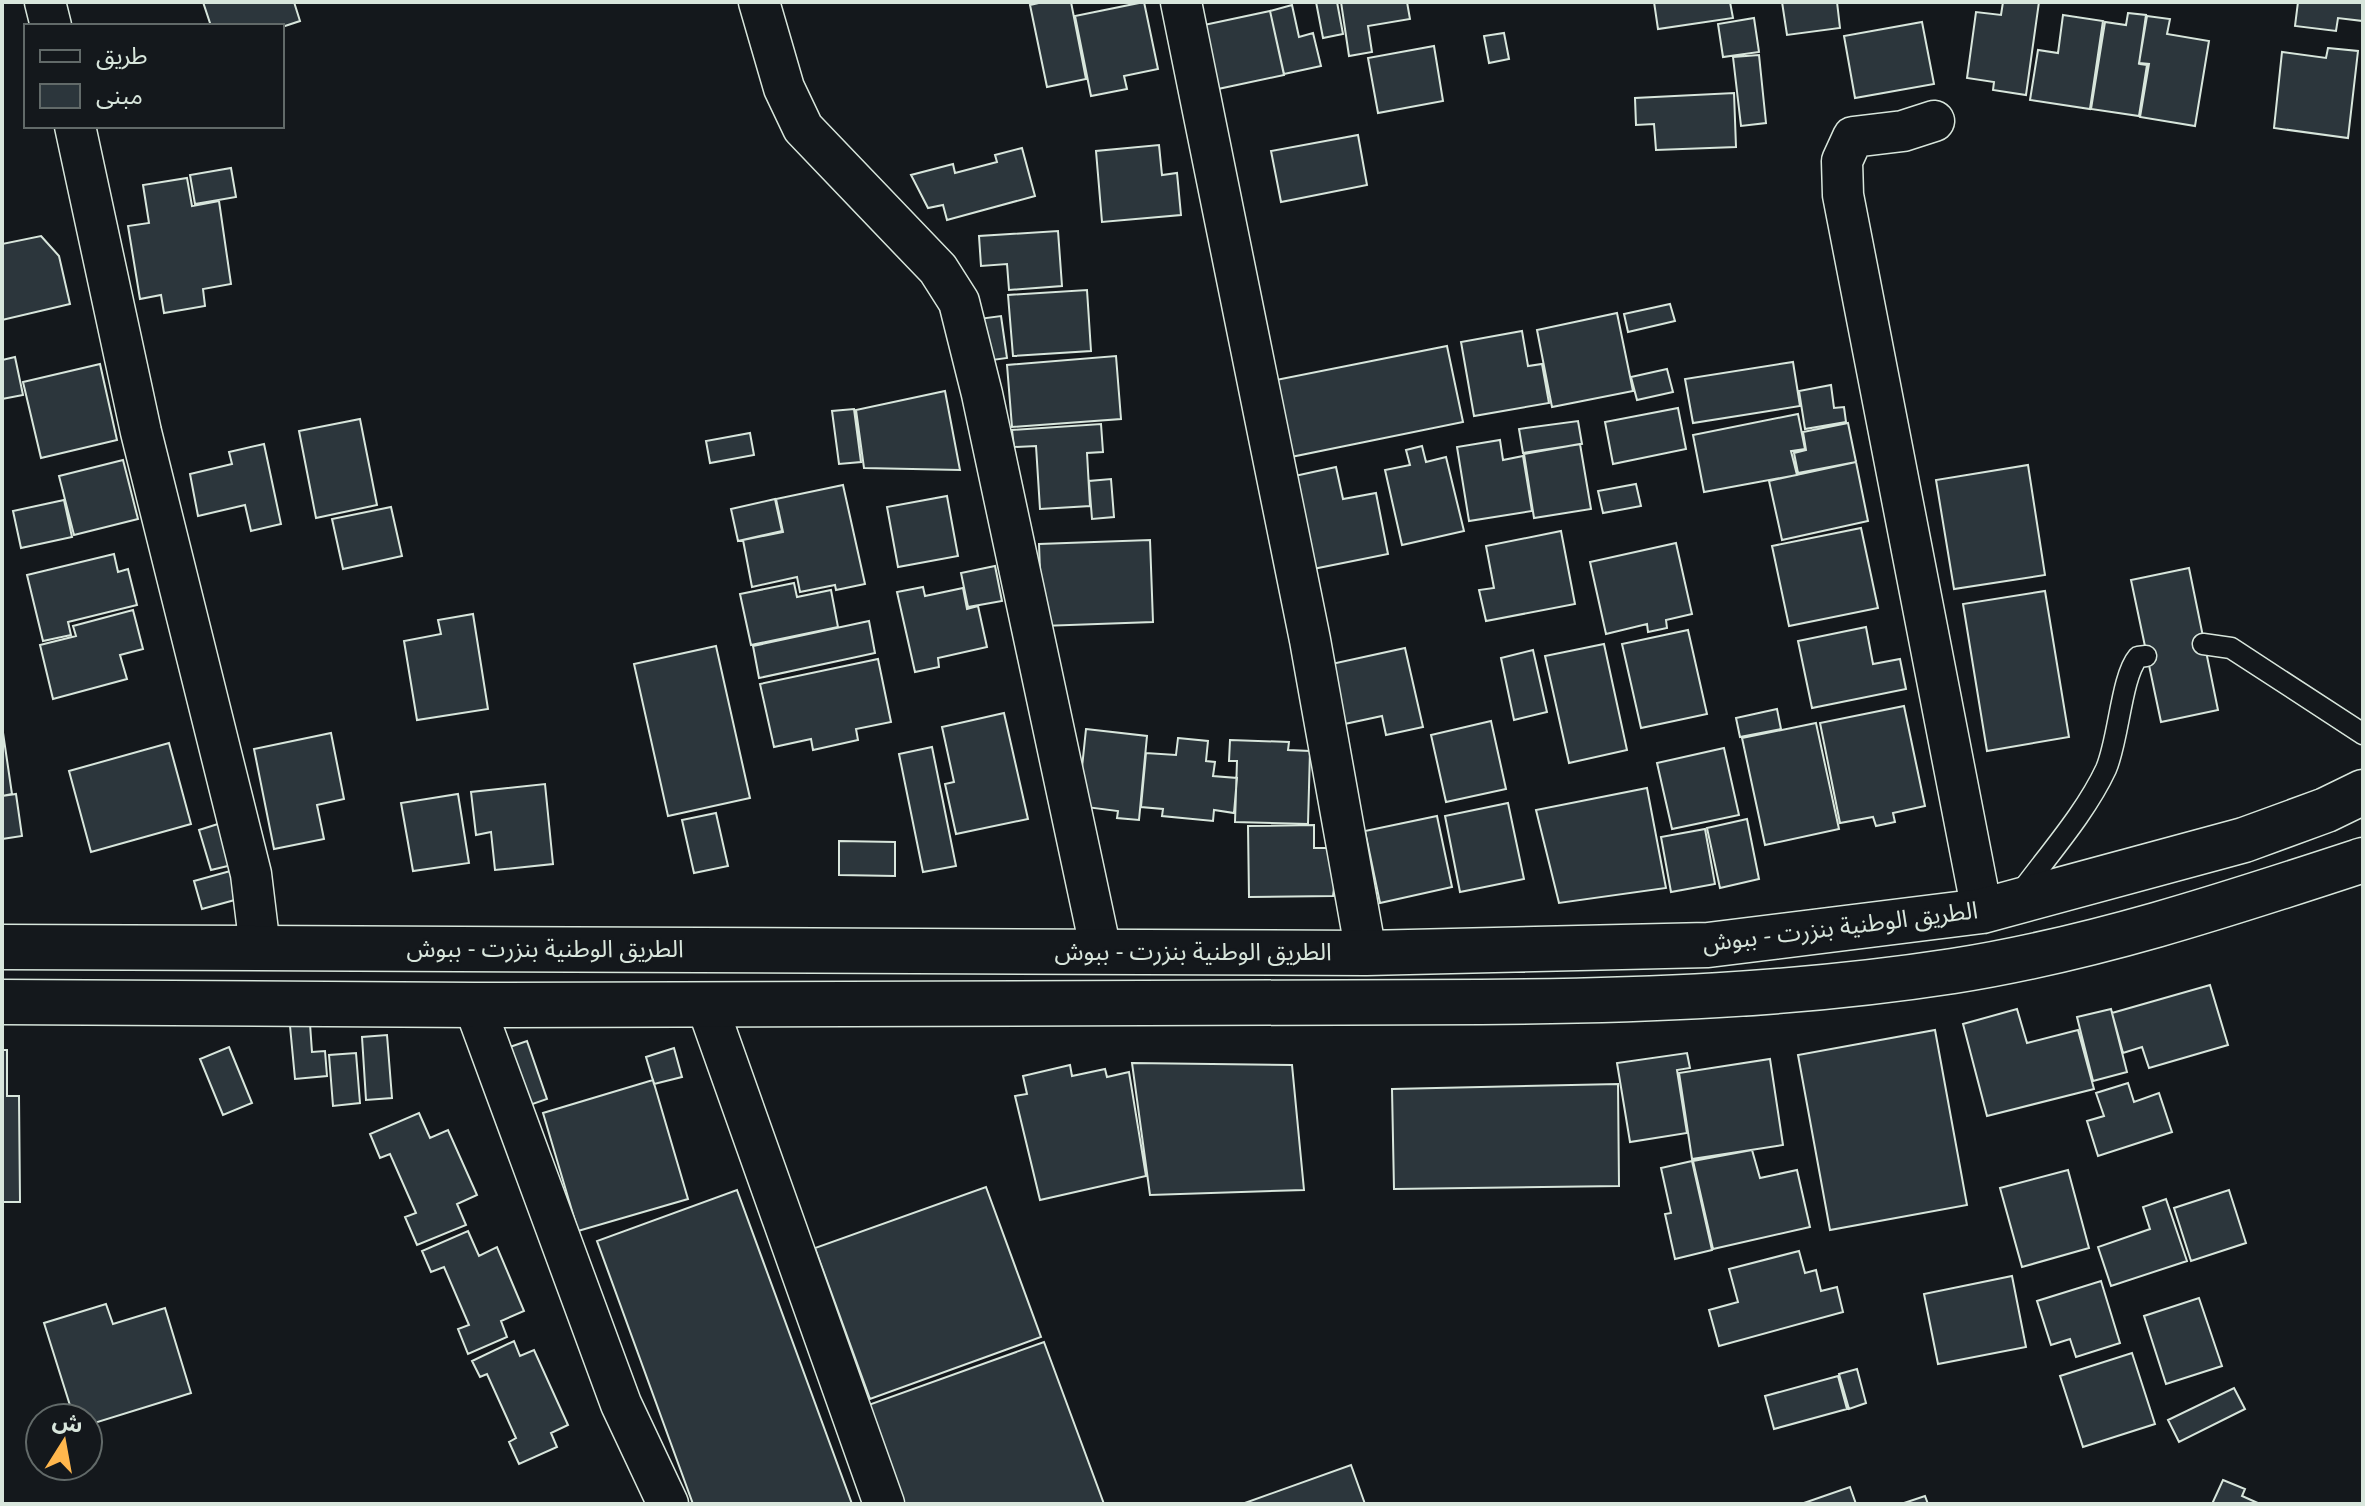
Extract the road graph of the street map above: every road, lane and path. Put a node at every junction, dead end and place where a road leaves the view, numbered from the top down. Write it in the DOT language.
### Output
graph roads {
  1 [pos="45,2"];
  2 [pos="759,2"];
  3 [pos="1181,2"];
  4 [pos="50,24"];
  5 [pos="1934,121"];
  6 [pos="75,128"];
  7 [pos="2203,644"];
  8 [pos="2146,656"];
  9 [pos="2363,734"];
  10 [pos="2363,792"];
  11 [pos="2363,860"];
  12 [pos="1998,907"];
  13 [pos="2,947"];
  14 [pos="260,948"];
  15 [pos="1101,951"];
  16 [pos="1366,953"];
  17 [pos="2,1002"];
  18 [pos="706,1003"];
  19 [pos="474,1005"];
  20 [pos="668,1504"];
  21 [pos="884,1504"];
  1 -- 4 [label="street"];
  2 -- 15 [label="street"];
  3 -- 16 [label="street"];
  5 -- 12 [label="street"];
  6 -- 14 [label="street"];
  7 -- 9 [label="lane"];
  8 -- 12 [label="lane"];
  10 -- 12 [label="main road, الطريق الوطنية بنزرت - ببوش"];
  11 -- 18 [label="main road"];
  12 -- 16 [label="main road, الطريق الوطنية بنزرت - ببوش"];
  13 -- 14 [label="main road, الطريق الوطنية بنزرت - ببوش"];
  14 -- 15 [label="main road, الطريق الوطنية بنزرت - ببوش"];
  15 -- 16 [label="main road, الطريق الوطنية بنزرت - ببوش"];
  17 -- 19 [label="main road"];
  18 -- 19 [label="main road"];
  18 -- 21 [label="street"];
  19 -- 20 [label="street"];
}
